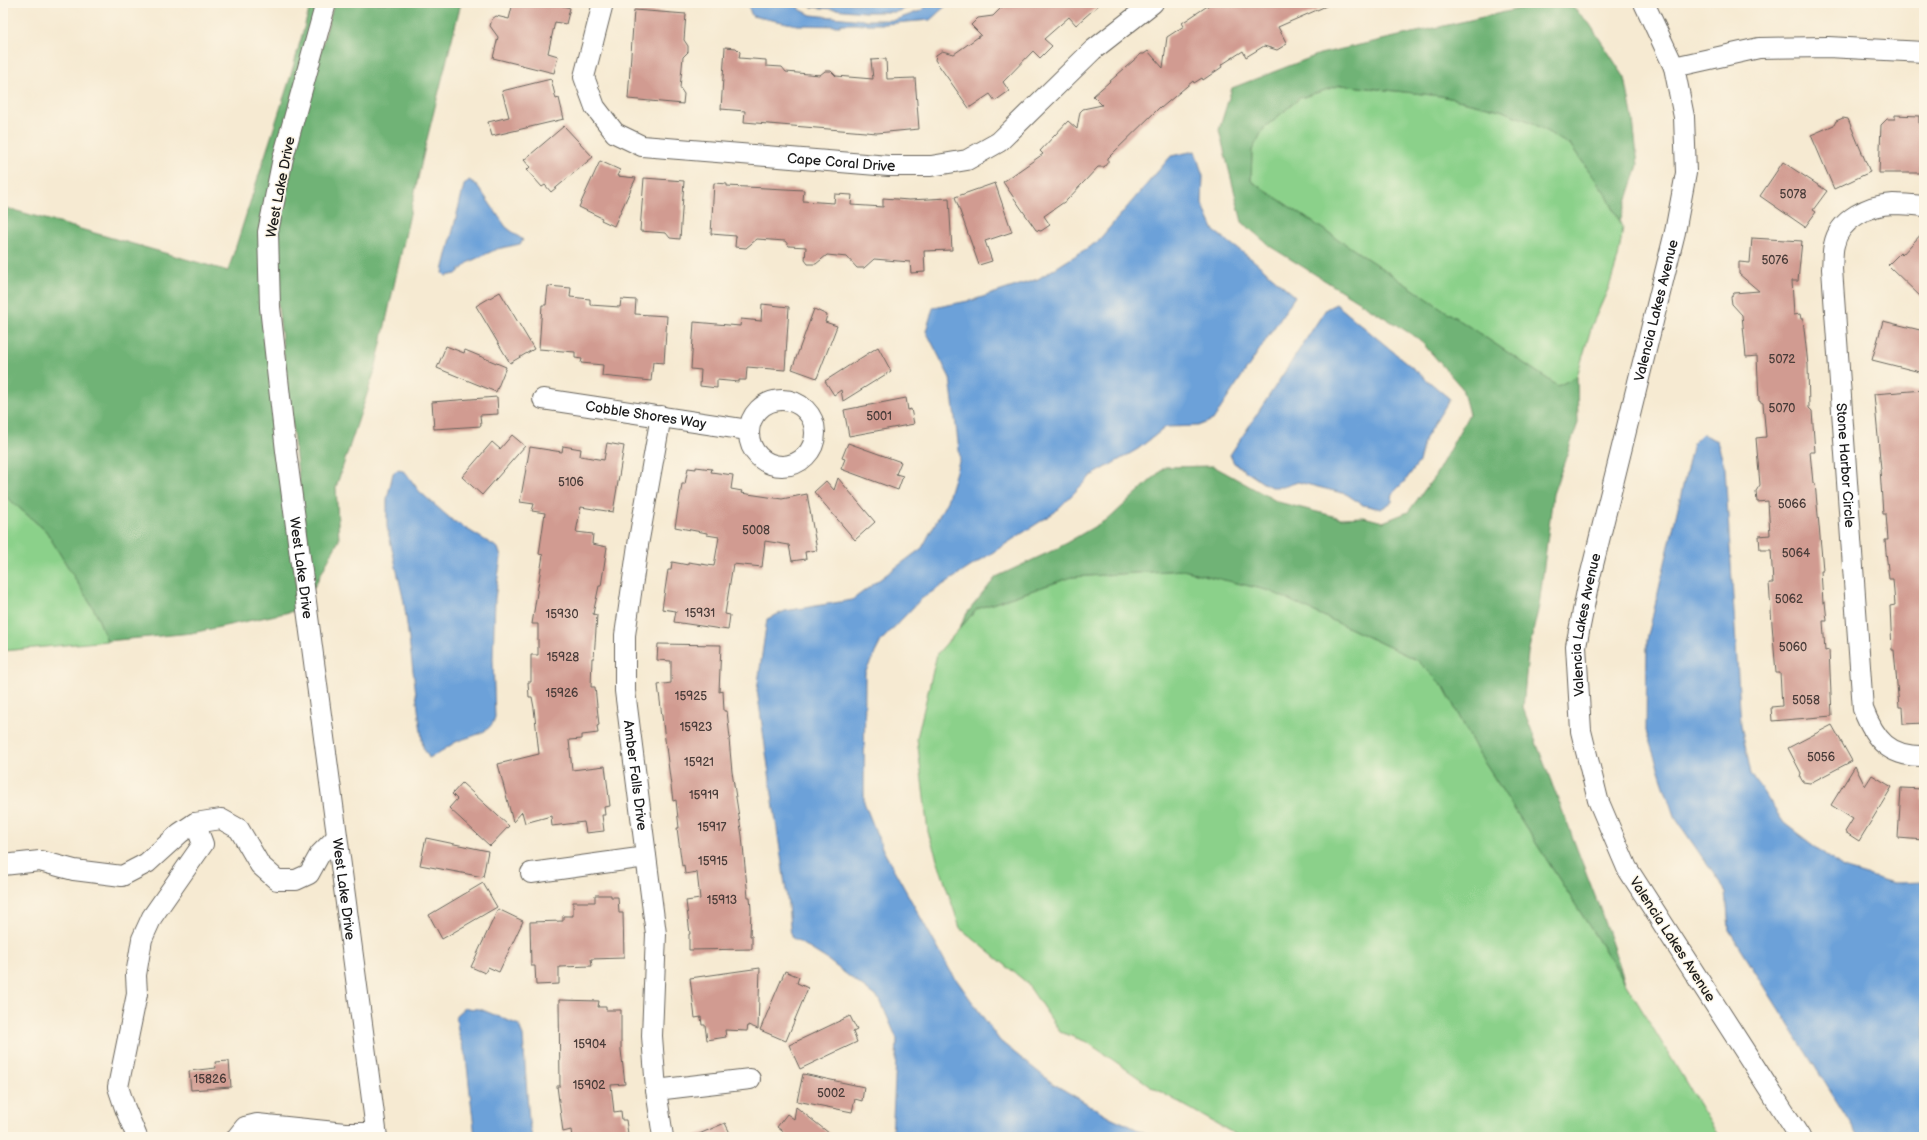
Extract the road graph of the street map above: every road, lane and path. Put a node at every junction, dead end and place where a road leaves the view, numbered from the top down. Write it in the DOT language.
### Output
graph roads {
  1 [pos="326,3"];
  2 [pos="603,3"];
  3 [pos="1153,3"];
  4 [pos="1644,3"];
  5 [pos="1924,52"];
  6 [pos="1674,67"];
  7 [pos="1924,206"];
  8 [pos="544,399"];
  9 [pos="661,416"];
  10 [pos="748,430"];
  11 [pos="1924,756"];
  12 [pos="195,823"];
  13 [pos="337,837"];
  14 [pos="646,856"];
  15 [pos="3,865"];
  16 [pos="532,873"];
  17 [pos="750,1079"];
  18 [pos="656,1090"];
  19 [pos="377,1135"];
  20 [pos="137,1137"];
  21 [pos="238,1137"];
  22 [pos="663,1137"];
  23 [pos="1800,1137"];
  1 -- 13 [label="street, West Lake Drive"];
  2 -- 3 [label="street, Cape Coral Drive"];
  4 -- 6 [label="street, Valencia Lakes Avenue"];
  5 -- 6 [label="street"];
  6 -- 23 [label="street, Valencia Lakes Avenue"];
  7 -- 11 [label="street, Stone Harbor Circle"];
  8 -- 9 [label="street, Cobble Shores Way"];
  9 -- 10 [label="street, Cobble Shores Way"];
  9 -- 14 [label="street, Amber Falls Drive"];
  12 -- 13 [label="street"];
  12 -- 15 [label="street"];
  12 -- 20 [label="street"];
  13 -- 19 [label="street, West Lake Drive"];
  14 -- 16 [label="street"];
  14 -- 18 [label="street, Amber Falls Drive"];
  17 -- 18 [label="street"];
  18 -- 22 [label="street, Amber Falls Drive"];
  19 -- 21 [label="street"];
}
